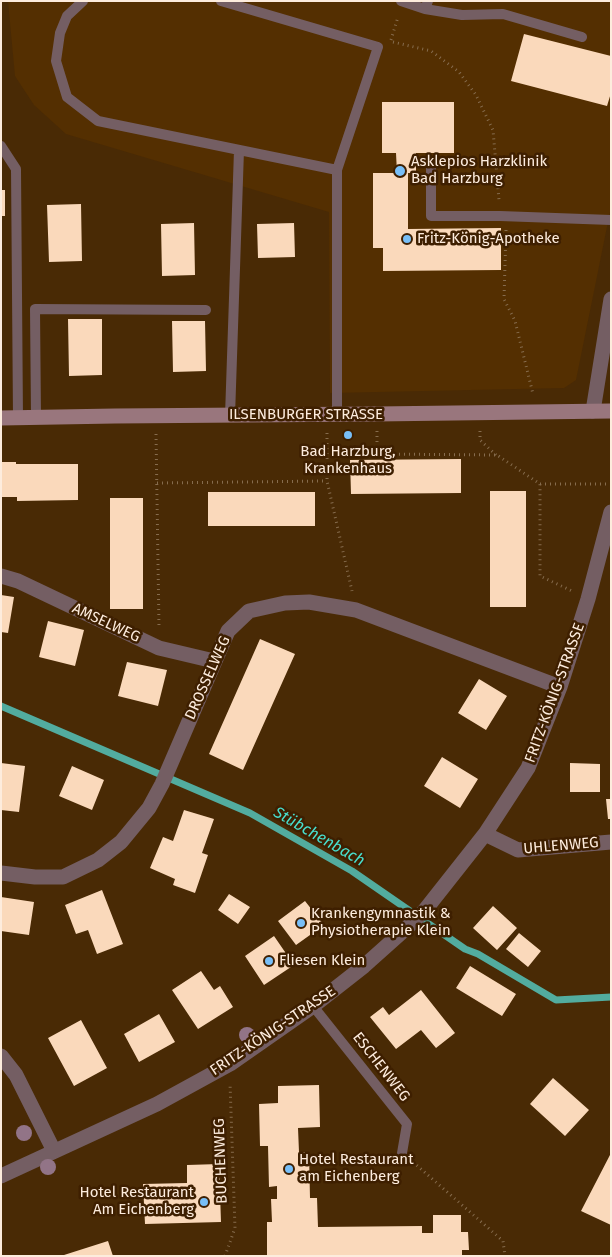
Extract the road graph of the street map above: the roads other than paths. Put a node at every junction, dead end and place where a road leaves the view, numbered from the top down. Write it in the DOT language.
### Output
graph roads {
  1 [pos="83,1"];
  2 [pos="221,1"];
  3 [pos="402,2"];
  4 [pos="427,5"];
  5 [pos="582,36"];
  6 [pos="1,146"];
  7 [pos="239,150"];
  8 [pos="431,168"];
  9 [pos="336,170"];
  10 [pos="611,220"];
  11 [pos="611,299"];
  12 [pos="206,310"];
  13 [pos="593,411"];
  14 [pos="611,411"];
  15 [pos="332,415"];
  16 [pos="230,416"];
  17 [pos="36,417"];
  18 [pos="1,418"];
  19 [pos="18,418"];
  20 [pos="611,512"];
  21 [pos="1,576"];
  22 [pos="214,661"];
  23 [pos="560,686"];
  24 [pos="485,834"];
  25 [pos="611,842"];
  26 [pos="1,872"];
  27 [pos="313,1006"];
  28 [pos="1,1056"];
  29 [pos="54,1151"];
  30 [pos="402,1153"];
  31 [pos="1,1176"];
  1 -- 7 [label="lane"];
  2 -- 9 [label="lane"];
  3 -- 4 [label="lane"];
  4 -- 5 [label="lane"];
  6 -- 19 [label="lane"];
  7 -- 9 [label="lane"];
  7 -- 16 [label="lane"];
  8 -- 10 [label="lane"];
  9 -- 15 [label="lane"];
  11 -- 13 [label="street"];
  12 -- 17 [label="lane"];
  13 -- 14 [label="main road, ILSENBURGER STRASSE"];
  13 -- 15 [label="main road, ILSENBURGER STRASSE"];
  15 -- 16 [label="main road, ILSENBURGER STRASSE"];
  16 -- 17 [label="main road, ILSENBURGER STRASSE"];
  17 -- 19 [label="main road, ILSENBURGER STRASSE"];
  18 -- 19 [label="main road, ILSENBURGER STRASSE"];
  20 -- 23 [label="street, FRITZ-KÖNIG-STRASSE"];
  21 -- 22 [label="street, AMSELWEG"];
  22 -- 23 [label="street, DROSSELWEG"];
  22 -- 26 [label="street, DROSSELWEG"];
  23 -- 24 [label="street, FRITZ-KÖNIG-STRASSE"];
  24 -- 25 [label="street, UHLENWEG"];
  24 -- 27 [label="street, FRITZ-KÖNIG-STRASSE"];
  27 -- 29 [label="street, FRITZ-KÖNIG-STRASSE"];
  27 -- 30 [label="lane, ESCHENWEG"];
  28 -- 29 [label="street"];
  29 -- 31 [label="street, FRITZ-KÖNIG-STRASSE"];
}
